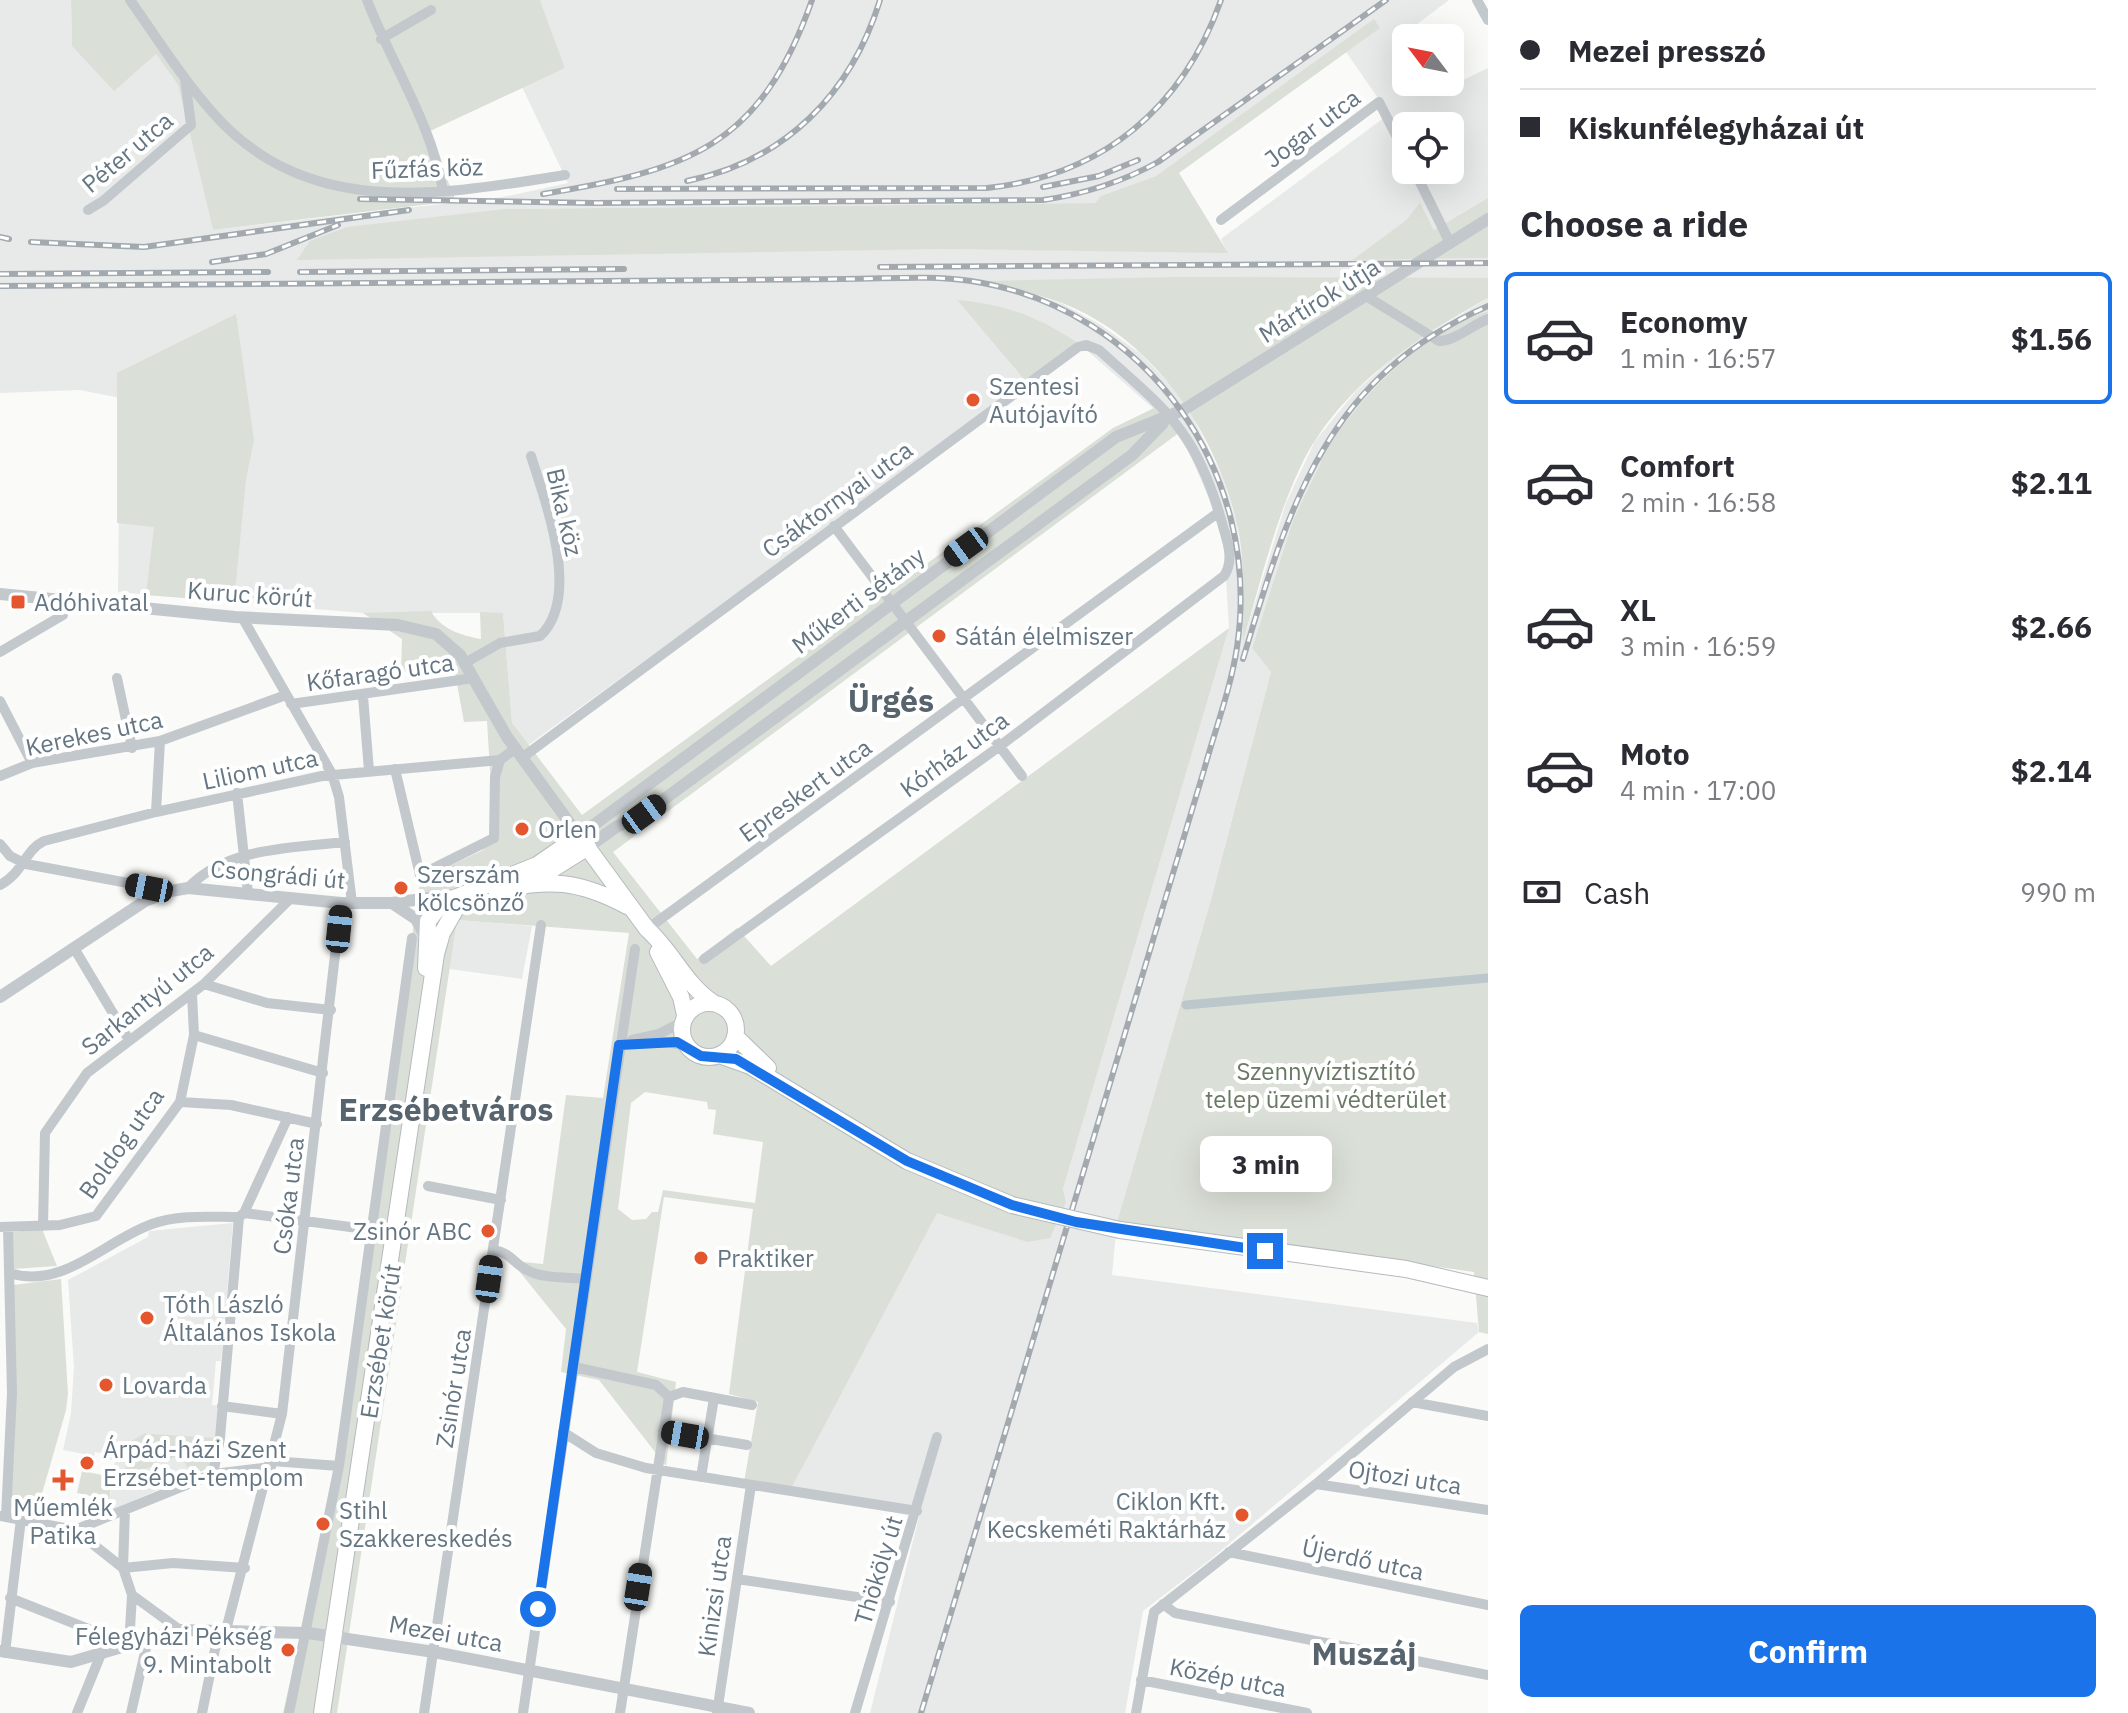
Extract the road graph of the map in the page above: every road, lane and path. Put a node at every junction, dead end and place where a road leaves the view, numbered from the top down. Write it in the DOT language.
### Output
graph roads {
  1 [pos="130,0"];
  2 [pos="367,0"];
  3 [pos="1477,0"];
  4 [pos="431,10"];
  5 [pos="1488,20"];
  6 [pos="381,39"];
  7 [pos="185,77"];
  8 [pos="1392,128"];
  9 [pos="565,175"];
  10 [pos="1421,184"];
  11 [pos="443,191"];
  12 [pos="88,210"];
  13 [pos="1488,219"];
  14 [pos="1221,220"];
  15 [pos="1450,243"];
  16 [pos="1366,296"];
  17 [pos="1488,319"];
  18 [pos="1172,416"];
  19 [pos="1128,431"];
  20 [pos="1139,447"];
  21 [pos="531,456"];
  22 [pos="1219,512"];
  23 [pos="834,526"];
  24 [pos="0,594"];
  25 [pos="65,600"];
  26 [pos="892,602"];
  27 [pos="242,617"];
  28 [pos="907,622"];
  29 [pos="0,652"];
  30 [pos="465,663"];
  31 [pos="117,678"];
  32 [pos="474,678"];
  33 [pos="363,696"];
  34 [pos="965,699"];
  35 [pos="288,700"];
  36 [pos="0,701"];
  37 [pos="160,741"];
  38 [pos="1000,746"];
  39 [pos="132,748"];
  40 [pos="519,752"];
  41 [pos="500,760"];
  42 [pos="32,763"];
  43 [pos="395,769"];
  44 [pos="369,771"];
  45 [pos="332,774"];
  46 [pos="0,776"];
  47 [pos="1022,776"];
  48 [pos="237,793"];
  49 [pos="156,812"];
  50 [pos="345,842"];
  51 [pos="583,842"];
  52 [pos="0,844"];
  53 [pos="247,856"];
  54 [pos="26,864"];
  55 [pos="0,885"];
  56 [pos="131,885"];
  57 [pos="521,885"];
  58 [pos="188,888"];
  59 [pos="171,891"];
  60 [pos="248,893"];
  61 [pos="290,899"];
  62 [pos="456,900"];
  63 [pos="145,901"];
  64 [pos="347,903"];
  65 [pos="392,903"];
  66 [pos="632,908"];
  67 [pos="431,914"];
  68 [pos="541,925"];
  69 [pos="647,929"];
  70 [pos="419,937"];
  71 [pos="74,948"];
  72 [pos="635,949"];
  73 [pos="436,954"];
  74 [pos="704,959"];
  75 [pos="204,984"];
  76 [pos="192,994"];
  77 [pos="0,997"];
  78 [pos="430,999"];
  79 [pos="712,1002"];
  80 [pos="331,1010"];
  81 [pos="684,1019"];
  82 [pos="194,1035"];
  83 [pos="735,1036"];
  84 [pos="129,1040"];
  85 [pos="619,1045"];
  86 [pos="686,1046"];
  87 [pos="719,1055"];
  88 [pos="323,1073"];
  89 [pos="796,1092"];
  90 [pos="180,1102"];
  91 [pos="288,1117"];
  92 [pos="317,1124"];
  93 [pos="428,1186"];
  94 [pos="501,1200"];
  95 [pos="242,1215"];
  96 [pos="304,1222"];
  97 [pos="43,1226"];
  98 [pos="4,1228"];
  99 [pos="373,1230"];
  100 [pos="4,1247"];
  101 [pos="494,1250"];
  102 [pos="9,1273"];
  103 [pos="587,1279"];
  104 [pos="1488,1288"];
  105 [pos="1488,1349"];
  106 [pos="574,1367"];
  107 [pos="669,1397"];
  108 [pos="714,1398"];
  109 [pos="1412,1402"];
  110 [pos="6,1403"];
  111 [pos="752,1405"];
  112 [pos="222,1406"];
  113 [pos="282,1414"];
  114 [pos="1488,1416"];
  115 [pos="663,1431"];
  116 [pos="563,1432"];
  117 [pos="937,1437"];
  118 [pos="708,1439"];
  119 [pos="747,1445"];
  120 [pos="272,1464"];
  121 [pos="339,1466"];
  122 [pos="657,1470"];
  123 [pos="213,1474"];
  124 [pos="701,1477"];
  125 [pos="1316,1484"];
  126 [pos="751,1485"];
  127 [pos="125,1510"];
  128 [pos="1488,1510"];
  129 [pos="917,1511"];
  130 [pos="3,1516"];
  131 [pos="21,1519"];
  132 [pos="75,1530"];
  133 [pos="1229,1552"];
  134 [pos="123,1568"];
  135 [pos="245,1568"];
  136 [pos="737,1579"];
  137 [pos="132,1595"];
  138 [pos="10,1598"];
  139 [pos="890,1602"];
  140 [pos="1163,1604"];
  141 [pos="1488,1605"];
  142 [pos="180,1630"];
  143 [pos="222,1630"];
  144 [pos="308,1633"];
  145 [pos="335,1636"];
  146 [pos="148,1639"];
  147 [pos="126,1647"];
  148 [pos="3,1652"];
  149 [pos="434,1652"];
  150 [pos="101,1654"];
  151 [pos="529,1671"];
  152 [pos="1488,1675"];
  153 [pos="1141,1680"];
  154 [pos="624,1688"];
  155 [pos="717,1710"];
  156 [pos="77,1713"];
  157 [pos="131,1713"];
  158 [pos="202,1713"];
  159 [pos="289,1713"];
  160 [pos="322,1713"];
  161 [pos="424,1713"];
  162 [pos="523,1713"];
  163 [pos="620,1713"];
  164 [pos="749,1713"];
  165 [pos="855,1713"];
  166 [pos="1136,1713"];
  167 [pos="1307,1713"];
  1 -- 7 [label="street, Fűzfás köz"];
  2 -- 6 [label="street"];
  3 -- 5 [label="street"];
  4 -- 6 [label="street"];
  6 -- 11 [label="street"];
  7 -- 11 [label="street, Fűzfás köz"];
  7 -- 12 [label="street, Péter utca"];
  8 -- 14 [label="street, Jogar utca"];
  9 -- 11 [label="street, Fűzfás köz"];
  10 -- 15 [label="street"];
  13 -- 15 [label="street, Mártírok útja"];
  15 -- 16 [label="street, Mártírok útja"];
  16 -- 17 [label="street"];
  16 -- 18 [label="street, Mártírok útja"];
  18 -- 19 [label="street, Műkerti sétány"];
  18 -- 20 [label="street, Műkerti sétány"];
  18 -- 22 [label="street"];
  18 -- 23 [label="street, Csáktornyai utca"];
  19 -- 20 [label="street"];
  19 -- 26 [label="street, Műkerti sétány"];
  20 -- 28 [label="street, Műkerti sétány"];
  21 -- 30 [label="street, Bika köz"];
  22 -- 34 [label="street, Epreskert utca"];
  22 -- 38 [label="street, Kórház utca"];
  23 -- 26 [label="street"];
  23 -- 40 [label="street, Csáktornyai utca"];
  24 -- 25 [label="street, Kuruc körút"];
  25 -- 27 [label="street, Kuruc körút"];
  25 -- 29 [label="street"];
  26 -- 28 [label="street"];
  26 -- 51 [label="street, Műkerti sétány"];
  27 -- 30 [label="street, Kuruc körút"];
  27 -- 35 [label="street, Csóka utca"];
  28 -- 34 [label="street"];
  28 -- 51 [label="street, Műkerti sétány"];
  30 -- 32 [label="street, Kuruc körút"];
  31 -- 39 [label="street"];
  32 -- 33 [label="street, Kőfaragó utca"];
  32 -- 40 [label="street, Kuruc körút"];
  33 -- 35 [label="street, Kőfaragó utca"];
  33 -- 44 [label="street"];
  34 -- 38 [label="street"];
  34 -- 69 [label="street, Epreskert utca"];
  35 -- 37 [label="street, Kerekes utca"];
  35 -- 45 [label="street, Csóka utca"];
  36 -- 42 [label="street"];
  37 -- 39 [label="street, Kerekes utca"];
  37 -- 49 [label="street"];
  38 -- 47 [label="street"];
  38 -- 74 [label="street, Kórház utca"];
  39 -- 42 [label="street, Kerekes utca"];
  40 -- 41 [label="street"];
  40 -- 51 [label="street, Kuruc körút"];
  41 -- 43 [label="street, Liliom utca"];
  41 -- 43 [label="street"];
  42 -- 46 [label="street, Kerekes utca"];
  43 -- 44 [label="street, Liliom utca"];
  44 -- 45 [label="street, Liliom utca"];
  45 -- 48 [label="street, Liliom utca"];
  45 -- 50 [label="street, Csóka utca"];
  48 -- 49 [label="street, Liliom utca"];
  48 -- 53 [label="street"];
  49 -- 54 [label="street, Liliom utca"];
  50 -- 53 [label="street"];
  50 -- 64 [label="street, Csóka utca"];
  51 -- 57 [label="main road"];
  51 -- 62 [label="main road"];
  51 -- 66 [label="main road"];
  52 -- 54 [label="street"];
  53 -- 58 [label="street"];
  53 -- 60 [label="street"];
  54 -- 55 [label="street, Liliom utca"];
  54 -- 56 [label="street"];
  56 -- 59 [label="street"];
  56 -- 63 [label="street"];
  57 -- 62 [label="main road"];
  57 -- 66 [label="main road"];
  58 -- 59 [label="street, Csongrádi út"];
  58 -- 60 [label="street, Csongrádi út"];
  59 -- 63 [label="street, Csongrádi út"];
  60 -- 61 [label="street, Csongrádi út"];
  61 -- 64 [label="street, Csongrádi út"];
  61 -- 75 [label="street, Sarkantyú utca"];
  62 -- 65 [label="street, Csongrádi út"];
  62 -- 67 [label="main road"];
  62 -- 73 [label="main road, Erzsébet körút"];
  63 -- 71 [label="street, Csongrádi út"];
  64 -- 65 [label="street, Csongrádi út"];
  64 -- 80 [label="street, Csóka utca"];
  65 -- 67 [label="street, Csongrádi út"];
  65 -- 70 [label="street"];
  66 -- 69 [label="main road"];
  67 -- 70 [label="main road, Erzsébet körút"];
  67 -- 73 [label="main road"];
  68 -- 94 [label="street, Zsinór utca"];
  69 -- 79 [label="main road"];
  69 -- 81 [label="main road"];
  70 -- 78 [label="main road, Erzsébet körút"];
  70 -- 99 [label="street"];
  71 -- 77 [label="street, Csongrádi út"];
  71 -- 84 [label="street"];
  72 -- 85 [label="street"];
  73 -- 78 [label="main road, Erzsébet körút"];
  75 -- 76 [label="street, Sarkantyú utca"];
  75 -- 80 [label="street"];
  76 -- 82 [label="street, Boldog utca"];
  76 -- 84 [label="street, Sarkantyú utca"];
  78 -- 145 [label="main road, Erzsébet körút"];
  79 -- 81 [label="main road"];
  79 -- 83 [label="main road"];
  80 -- 88 [label="street, Csóka utca"];
  81 -- 85 [label="street"];
  81 -- 86 [label="main road"];
  82 -- 88 [label="street"];
  82 -- 90 [label="street, Boldog utca"];
  83 -- 87 [label="main road"];
  83 -- 89 [label="main road"];
  84 -- 97 [label="street, Sarkantyú utca"];
  85 -- 86 [label="street"];
  85 -- 103 [label="street"];
  86 -- 87 [label="main road"];
  87 -- 89 [label="main road"];
  88 -- 92 [label="street, Csóka utca"];
  89 -- 104 [label="main road, bridge"];
  90 -- 91 [label="street"];
  90 -- 97 [label="street, Boldog utca"];
  91 -- 92 [label="street"];
  91 -- 95 [label="street"];
  92 -- 96 [label="street, Csóka utca"];
  93 -- 94 [label="street"];
  94 -- 101 [label="street, Zsinór utca"];
  95 -- 96 [label="street"];
  95 -- 102 [label="street"];
  95 -- 112 [label="street"];
  96 -- 99 [label="street"];
  96 -- 113 [label="street, Csóka utca"];
  97 -- 98 [label="street, Boldog utca"];
  98 -- 100 [label="street"];
  99 -- 121 [label="street"];
  100 -- 102 [label="street"];
  101 -- 103 [label="street"];
  101 -- 149 [label="street, Zsinór utca"];
  102 -- 110 [label="street"];
  103 -- 106 [label="street"];
  105 -- 109 [label="street"];
  106 -- 107 [label="street"];
  106 -- 116 [label="street"];
  107 -- 108 [label="street"];
  107 -- 115 [label="street"];
  108 -- 111 [label="street"];
  108 -- 118 [label="street"];
  109 -- 114 [label="street"];
  109 -- 125 [label="street"];
  110 -- 130 [label="street"];
  112 -- 113 [label="street"];
  112 -- 123 [label="street"];
  113 -- 120 [label="street, Csóka utca"];
  115 -- 118 [label="street"];
  115 -- 122 [label="street"];
  116 -- 122 [label="street"];
  116 -- 151 [label="street"];
  117 -- 129 [label="street, Thököly út"];
  118 -- 119 [label="street"];
  118 -- 124 [label="street"];
  120 -- 121 [label="street"];
  120 -- 123 [label="street"];
  120 -- 135 [label="street, Csóka utca"];
  121 -- 144 [label="street"];
  122 -- 124 [label="street"];
  122 -- 154 [label="street"];
  123 -- 127 [label="street"];
  124 -- 126 [label="street"];
  125 -- 128 [label="street, Ojtozi utca"];
  125 -- 133 [label="street"];
  126 -- 129 [label="street"];
  126 -- 136 [label="street, Kinizsi utca"];
  127 -- 132 [label="street"];
  127 -- 134 [label="street"];
  129 -- 139 [label="street, Thököly út"];
  130 -- 131 [label="street"];
  131 -- 132 [label="street"];
  131 -- 138 [label="street"];
  132 -- 134 [label="street"];
  133 -- 140 [label="street"];
  133 -- 141 [label="street, Újerdő utca"];
  134 -- 135 [label="street"];
  134 -- 137 [label="street"];
  135 -- 143 [label="street, Csóka utca"];
  136 -- 139 [label="street"];
  136 -- 155 [label="street, Kinizsi utca"];
  137 -- 142 [label="street"];
  137 -- 147 [label="street"];
  138 -- 147 [label="street"];
  138 -- 148 [label="street"];
  139 -- 165 [label="street, Thököly út"];
  140 -- 152 [label="street"];
  140 -- 153 [label="street"];
  142 -- 143 [label="street, Mezei utca"];
  142 -- 146 [label="street, Mezei utca"];
  143 -- 144 [label="street, Mezei utca"];
  143 -- 158 [label="street, Csóka utca"];
  144 -- 145 [label="street, Mezei utca"];
  144 -- 159 [label="street"];
  145 -- 149 [label="street, Mezei utca"];
  145 -- 160 [label="main road, Erzsébet körút"];
  146 -- 147 [label="street, Mezei utca"];
  146 -- 157 [label="street"];
  147 -- 150 [label="street, Mezei utca"];
  148 -- 150 [label="street, Mezei utca"];
  149 -- 151 [label="street, Mezei utca"];
  149 -- 161 [label="street, Zsinór utca"];
  150 -- 156 [label="street"];
  151 -- 154 [label="street, Mezei utca"];
  151 -- 162 [label="street"];
  153 -- 166 [label="street"];
  153 -- 167 [label="street, Közép utca"];
  154 -- 155 [label="street, Mezei utca"];
  154 -- 163 [label="street"];
  155 -- 164 [label="street, Mezei utca"];
}
